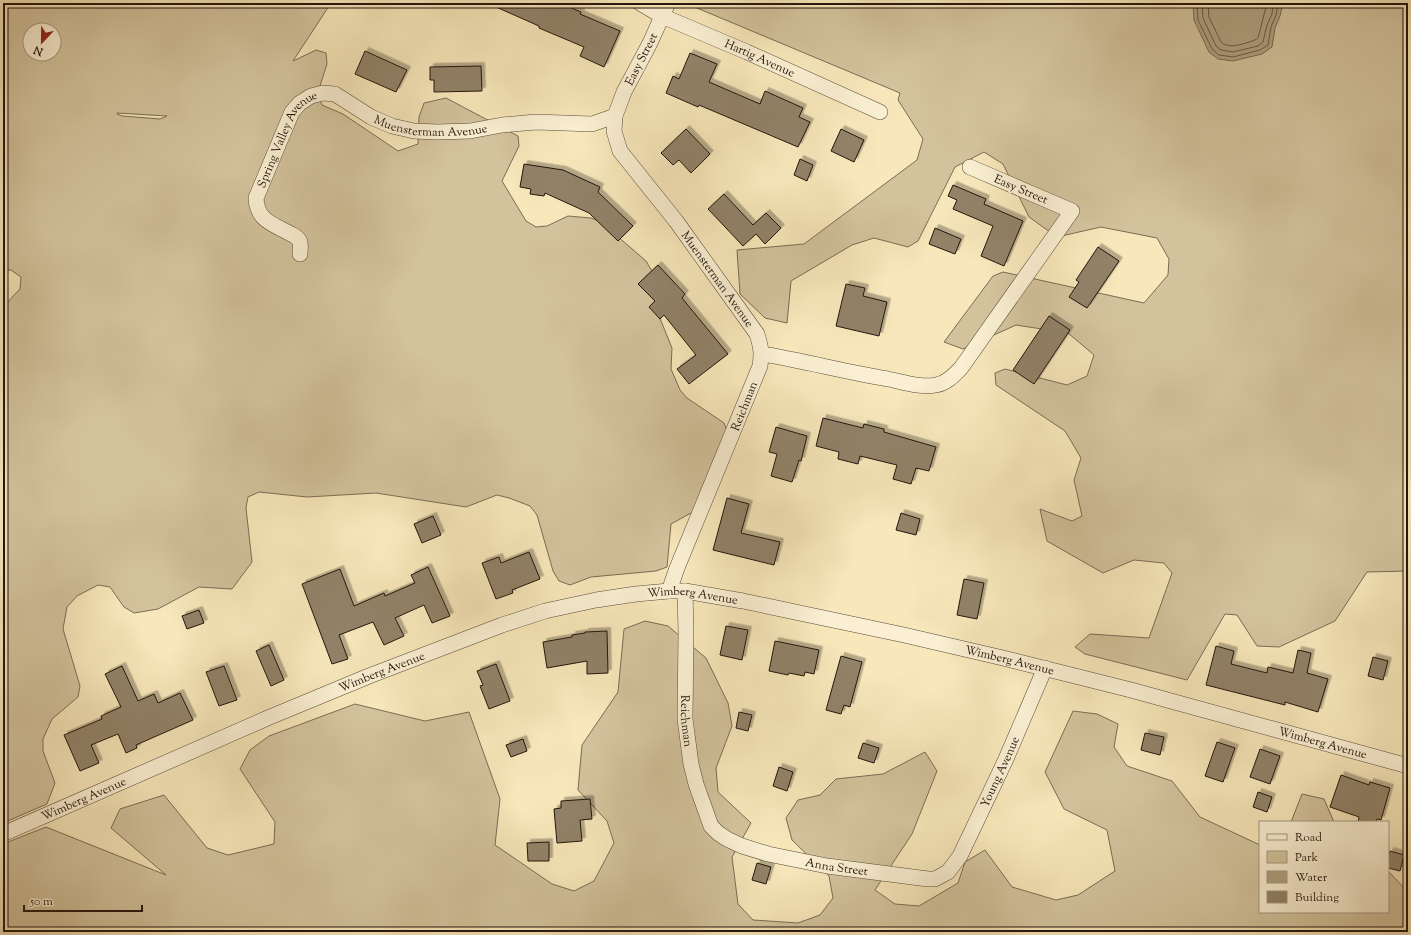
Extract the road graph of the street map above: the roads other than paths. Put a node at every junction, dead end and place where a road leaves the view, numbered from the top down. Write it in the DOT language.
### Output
graph roads {
  1 [pos="640,3"];
  2 [pos="665,9"];
  3 [pos="335,94"];
  4 [pos="880,112"];
  5 [pos="615,116"];
  6 [pos="970,167"];
  7 [pos="300,254"];
  8 [pos="762,354"];
  9 [pos="669,591"];
  10 [pos="685,592"];
  11 [pos="1045,668"];
  12 [pos="1408,766"];
  13 [pos="3,834"];
  14 [pos="727,839"];
  15 [pos="948,872"];
  1 -- 2 [label="street, Hartig Avenue"];
  2 -- 4 [label="street, Hartig Avenue"];
  2 -- 5 [label="street, Easy Street"];
  3 -- 5 [label="street, Muensterman Avenue"];
  3 -- 7 [label="street, Spring Valley Avenue"];
  5 -- 8 [label="street, Muensterman Avenue"];
  6 -- 8 [label="street, Easy Street"];
  8 -- 9 [label="street, Reichman"];
  9 -- 10 [label="street, Wimberg Avenue"];
  9 -- 13 [label="street, Wimberg Avenue"];
  10 -- 11 [label="street, Wimberg Avenue"];
  10 -- 14 [label="street, Reichman"];
  11 -- 12 [label="street, Wimberg Avenue"];
  11 -- 15 [label="street, Young Avenue"];
  14 -- 15 [label="street, Anna Street"];
}
